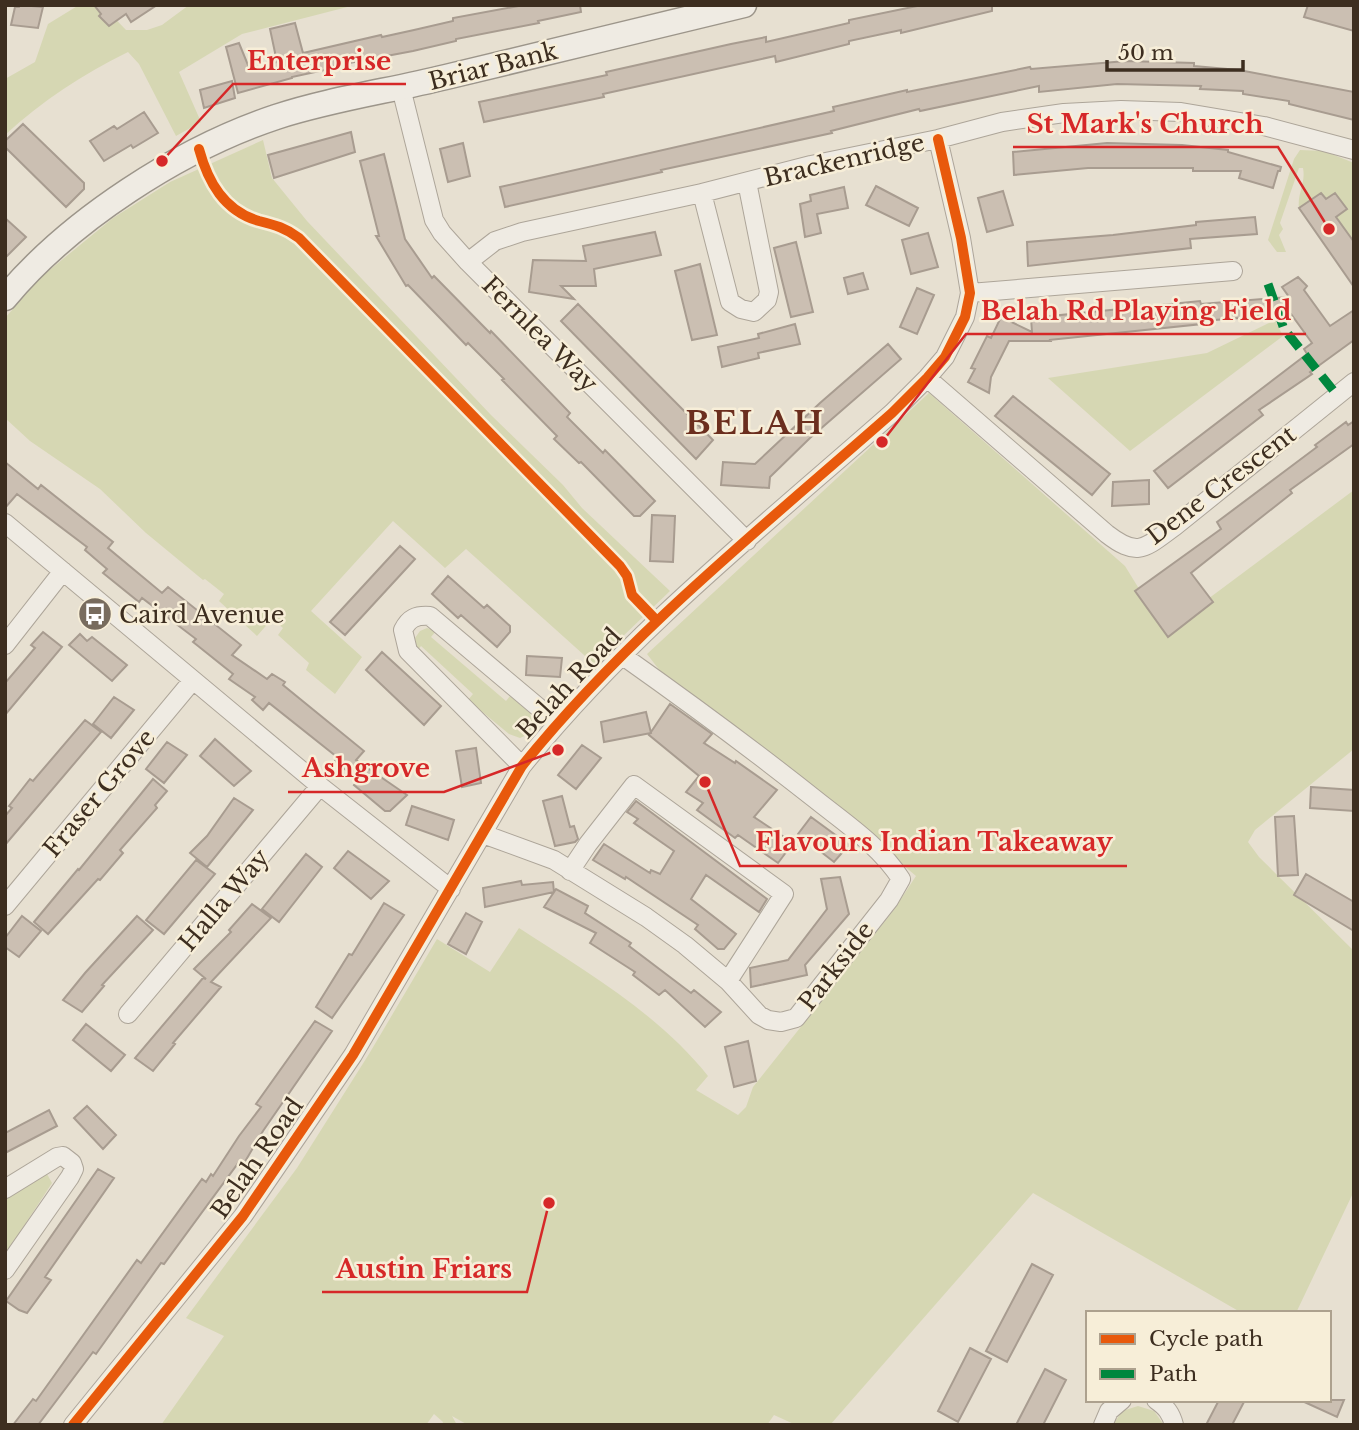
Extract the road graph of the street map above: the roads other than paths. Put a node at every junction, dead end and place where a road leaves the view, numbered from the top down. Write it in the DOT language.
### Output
graph roads {
  1 [pos="744,5"];
  2 [pos="401,88"];
  3 [pos="938,138"];
  4 [pos="1354,150"];
  5 [pos="747,182"];
  6 [pos="702,193"];
  7 [pos="468,262"];
  8 [pos="1233,271"];
  9 [pos="970,293"];
  10 [pos="5,298"];
  11 [pos="927,378"];
  12 [pos="1354,382"];
  13 [pos="5,523"];
  14 [pos="747,541"];
  15 [pos="63,571"];
  16 [pos="5,645"];
  17 [pos="623,656"];
  18 [pos="193,680"];
  19 [pos="557,723"];
  20 [pos="522,766"];
  21 [pos="320,786"];
  22 [pos="482,834"];
  23 [pos="570,871"];
  24 [pos="451,889"];
  25 [pos="5,906"];
  26 [pos="728,981"];
  27 [pos="128,1014"];
  28 [pos="5,1189"];
  29 [pos="5,1269"];
  30 [pos="1120,1402"];
  31 [pos="1159,1402"];
  32 [pos="73,1425"];
  33 [pos="1103,1425"];
  34 [pos="1174,1425"];
  1 -- 2 [label="street, Briar Bank"];
  2 -- 7 [label="street, Fernlea Way"];
  2 -- 10 [label="street, Briar Bank"];
  3 -- 4 [label="street, Brackenridge"];
  3 -- 5 [label="street, Brackenridge"];
  3 -- 9 [label="street, Belah Road"];
  5 -- 6 [label="street, Brackenridge"];
  5 -- 6 [label="street"];
  6 -- 7 [label="street, Brackenridge"];
  7 -- 14 [label="street, Fernlea Way"];
  8 -- 9 [label="street"];
  9 -- 11 [label="street, Belah Road"];
  11 -- 12 [label="street, Dene Crescent"];
  11 -- 14 [label="street, Belah Road"];
  13 -- 15 [label="street"];
  14 -- 17 [label="street, Belah Road"];
  15 -- 16 [label="street"];
  15 -- 18 [label="street"];
  17 -- 19 [label="street, Belah Road"];
  17 -- 26 [label="street, Parkside"];
  18 -- 21 [label="street"];
  18 -- 25 [label="street, Fraser Grove"];
  19 -- 20 [label="street, Belah Road"];
  19 -- 20 [label="street"];
  20 -- 22 [label="street, Belah Road"];
  21 -- 24 [label="street"];
  21 -- 27 [label="street, Halla Way"];
  22 -- 23 [label="street, Parkside"];
  22 -- 24 [label="street, Belah Road"];
  23 -- 26 [label="street, Parkside"];
  23 -- 26 [label="street"];
  24 -- 32 [label="street, Belah Road"];
  28 -- 29 [label="street"];
  30 -- 33 [label="street"];
  31 -- 34 [label="street"];
}
